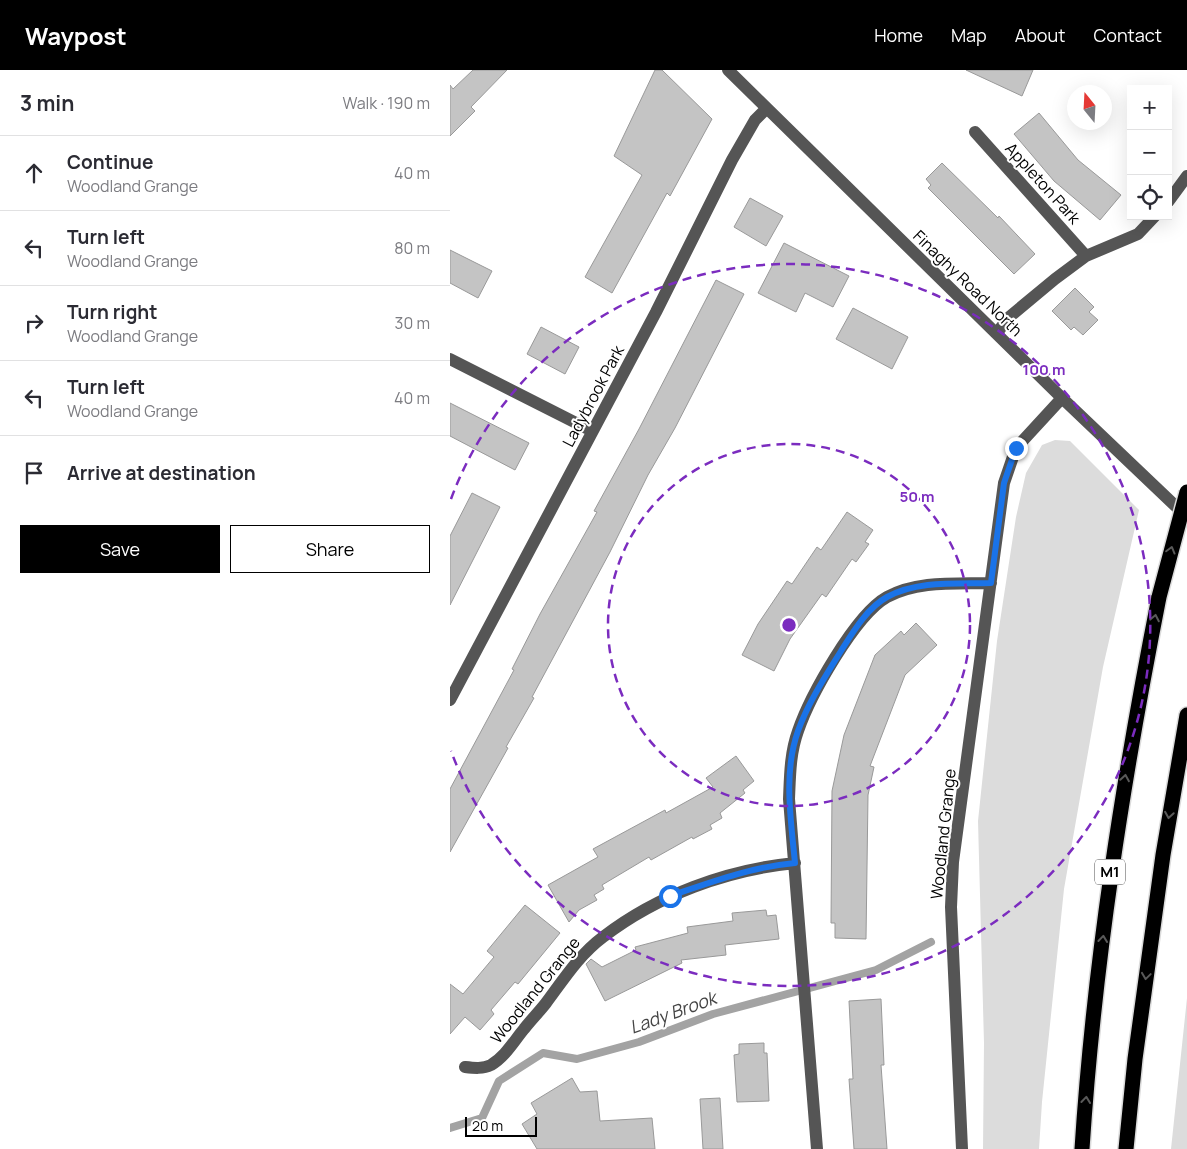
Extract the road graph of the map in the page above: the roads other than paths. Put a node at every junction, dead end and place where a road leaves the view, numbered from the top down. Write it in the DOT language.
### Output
graph roads {
  1 [pos="728,70"];
  2 [pos="766,108"];
  3 [pos="975,132"];
  4 [pos="1187,176"];
  5 [pos="1172,197"];
  6 [pos="1151,220"];
  7 [pos="1086,256"];
  8 [pos="997,333"];
  9 [pos="450,359"];
  10 [pos="1062,398"];
  11 [pos="592,431"];
  12 [pos="1187,492"];
  13 [pos="1187,517"];
  14 [pos="991,583"];
  15 [pos="450,700"];
  16 [pos="1187,715"];
  17 [pos="795,863"];
  18 [pos="465,1067"];
  19 [pos="817,1149"];
  20 [pos="962,1149"];
  21 [pos="1082,1149"];
  22 [pos="1126,1149"];
  1 -- 2 [label="street, Finaghy Road North"];
  2 -- 8 [label="street, Finaghy Road North"];
  2 -- 11 [label="street, Ladybrook Park"];
  3 -- 7 [label="street, Appleton Park"];
  4 -- 5 [label="street"];
  6 -- 7 [label="street"];
  7 -- 8 [label="street"];
  8 -- 10 [label="street, Finaghy Road North"];
  9 -- 11 [label="street"];
  10 -- 13 [label="street, Finaghy Road North"];
  10 -- 14 [label="street, Woodland Grange"];
  11 -- 15 [label="street, Ladybrook Park"];
  21 -- 12 [label="highway, M1, one-way, bridge"];
  14 -- 17 [label="street"];
  14 -- 20 [label="street, Woodland Grange"];
  16 -- 22 [label="highway, one-way"];
  17 -- 18 [label="street, Woodland Grange"];
  17 -- 19 [label="street"];
}
